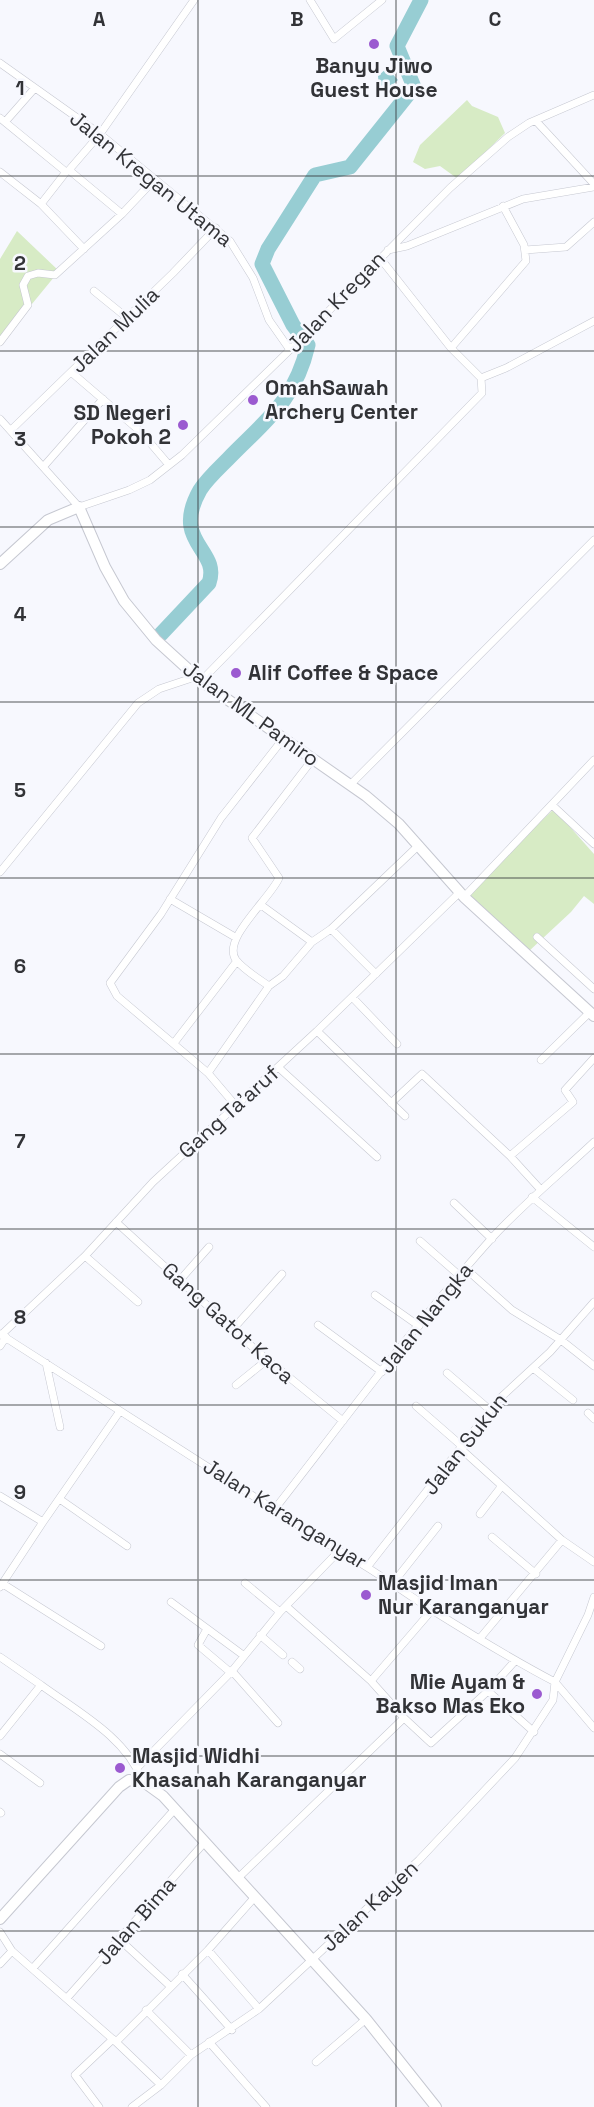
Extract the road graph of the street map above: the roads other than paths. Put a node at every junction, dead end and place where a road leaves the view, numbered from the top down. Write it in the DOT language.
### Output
graph roads {
  1 [pos="194,0"];
  2 [pos="310,0"];
  3 [pos="382,0"];
  4 [pos="0,63"];
  5 [pos="34,89"];
  6 [pos="594,95"];
  7 [pos="2,120"];
  8 [pos="536,121"];
  9 [pos="100,134"];
  10 [pos="0,172"];
  11 [pos="154,180"];
  12 [pos="594,185"];
  13 [pos="40,204"];
  14 [pos="503,206"];
  15 [pos="122,214"];
  16 [pos="594,222"];
  17 [pos="216,228"];
  18 [pos="84,249"];
  19 [pos="387,250"];
  20 [pos="525,250"];
  21 [pos="380,258"];
  22 [pos="94,291"];
  23 [pos="126,317"];
  24 [pos="594,321"];
  25 [pos="0,342"];
  26 [pos="452,348"];
  27 [pos="290,350"];
  28 [pos="71,372"];
  29 [pos="481,378"];
  30 [pos="103,399"];
  31 [pos="0,419"];
  32 [pos="11,430"];
  33 [pos="169,465"];
  34 [pos="44,466"];
  35 [pos="79,507"];
  36 [pos="594,540"];
  37 [pos="0,564"];
  38 [pos="198,679"];
  39 [pos="283,739"];
  40 [pos="312,760"];
  41 [pos="594,760"];
  42 [pos="350,784"];
  43 [pos="552,805"];
  44 [pos="594,844"];
  45 [pos="419,845"];
  46 [pos="0,872"];
  47 [pos="462,894"];
  48 [pos="170,899"];
  49 [pos="261,905"];
  50 [pos="332,929"];
  51 [pos="235,937"];
  52 [pos="537,937"];
  53 [pos="312,942"];
  54 [pos="237,962"];
  55 [pos="376,974"];
  56 [pos="269,986"];
  57 [pos="594,989"];
  58 [pos="353,998"];
  59 [pos="592,1014"];
  60 [pos="318,1032"];
  61 [pos="174,1043"];
  62 [pos="397,1044"];
  63 [pos="594,1058"];
  64 [pos="541,1060"];
  65 [pos="278,1067"];
  66 [pos="208,1073"];
  67 [pos="391,1103"];
  68 [pos="236,1106"];
  69 [pos="405,1116"];
  70 [pos="594,1142"];
  71 [pos="510,1156"];
  72 [pos="377,1157"];
  73 [pos="541,1190"];
  74 [pos="532,1197"];
  75 [pos="454,1203"];
  76 [pos="116,1222"];
  77 [pos="492,1239"];
  78 [pos="420,1241"];
  79 [pos="209,1247"];
  80 [pos="594,1247"];
  81 [pos="84,1256"];
  82 [pos="466,1269"];
  83 [pos="282,1274"];
  84 [pos="460,1276"];
  85 [pos="180,1280"];
  86 [pos="375,1295"];
  87 [pos="138,1302"];
  88 [pos="594,1302"];
  89 [pos="318,1325"];
  90 [pos="419,1326"];
  91 [pos="233,1329"];
  92 [pos="2,1335"];
  93 [pos="561,1340"];
  94 [pos="0,1346"];
  95 [pos="267,1360"];
  96 [pos="46,1364"];
  97 [pos="594,1366"];
  98 [pos="533,1368"];
  99 [pos="382,1372"];
  100 [pos="447,1373"];
  101 [pos="236,1385"];
  102 [pos="573,1400"];
  103 [pos="416,1406"];
  104 [pos="490,1410"];
  105 [pos="120,1412"];
  106 [pos="343,1422"];
  107 [pos="60,1427"];
  108 [pos="462,1448"];
  109 [pos="501,1487"];
  110 [pos="0,1496"];
  111 [pos="61,1500"];
  112 [pos="274,1510"];
  113 [pos="480,1514"];
  114 [pos="43,1522"];
  115 [pos="438,1526"];
  116 [pos="492,1537"];
  117 [pos="562,1540"];
  118 [pos="127,1546"];
  119 [pos="339,1551"];
  120 [pos="594,1562"];
  121 [pos="368,1566"];
  122 [pos="536,1574"];
  123 [pos="245,1583"];
  124 [pos="393,1583"];
  125 [pos="1,1586"];
  126 [pos="594,1597"];
  127 [pos="171,1602"];
  128 [pos="283,1609"];
  129 [pos="432,1610"];
  130 [pos="207,1629"];
  131 [pos="261,1635"];
  132 [pos="481,1637"];
  133 [pos="101,1646"];
  134 [pos="243,1655"];
  135 [pos="283,1655"];
  136 [pos="0,1658"];
  137 [pos="515,1661"];
  138 [pos="292,1662"];
  139 [pos="300,1670"];
  140 [pos="231,1671"];
  141 [pos="371,1681"];
  142 [pos="555,1682"];
  143 [pos="41,1685"];
  144 [pos="489,1691"];
  145 [pos="404,1718"];
  146 [pos="278,1723"];
  147 [pos="594,1728"];
  148 [pos="534,1732"];
  149 [pos="0,1736"];
  150 [pos="0,1754"];
  151 [pos="138,1768"];
  152 [pos="142,1781"];
  153 [pos="40,1783"];
  154 [pos="175,1809"];
  155 [pos="204,1843"];
  156 [pos="237,1879"];
  157 [pos="254,1898"];
  158 [pos="0,1919"];
  159 [pos="0,1932"];
  160 [pos="120,1940"];
  161 [pos="208,1950"];
  162 [pos="12,1951"];
  163 [pos="313,1960"];
  164 [pos="0,1964"];
  165 [pos="33,1968"];
  166 [pos="182,1974"];
  167 [pos="170,1986"];
  168 [pos="67,1998"];
  169 [pos="259,2009"];
  170 [pos="146,2010"];
  171 [pos="366,2019"];
  172 [pos="232,2030"];
  173 [pos="114,2040"];
  174 [pos="209,2042"];
  175 [pos="191,2055"];
  176 [pos="316,2062"];
  177 [pos="161,2085"];
  178 [pos="99,2107"];
  179 [pos="132,2107"];
  180 [pos="266,2107"];
  181 [pos="436,2107"];
  1 -- 9 [label="street"];
  2 -- 3 [label="street"];
  4 -- 5 [label="street, Jalan Kregan Utama"];
  5 -- 7 [label="street"];
  5 -- 9 [label="street, Jalan Kregan Utama"];
  6 -- 8 [label="street, Jalan Kregan"];
  7 -- 13 [label="street"];
  8 -- 12 [label="street"];
  8 -- 19 [label="street, Jalan Kregan"];
  9 -- 11 [label="street, Jalan Kregan Utama"];
  9 -- 15 [label="street"];
  10 -- 13 [label="street"];
  11 -- 15 [label="street"];
  11 -- 17 [label="street, Jalan Kregan Utama"];
  12 -- 14 [label="street"];
  13 -- 18 [label="street"];
  14 -- 19 [label="street"];
  14 -- 20 [label="street"];
  15 -- 18 [label="street"];
  16 -- 20 [label="street"];
  17 -- 23 [label="street, Jalan Mulia"];
  17 -- 27 [label="street, Jalan Kregan Utama"];
  18 -- 25 [label="street"];
  19 -- 21 [label="street, Jalan Kregan"];
  20 -- 26 [label="street"];
  21 -- 26 [label="street"];
  21 -- 27 [label="street, Jalan Kregan"];
  22 -- 23 [label="street"];
  23 -- 28 [label="street, Jalan Mulia"];
  24 -- 29 [label="street"];
  26 -- 29 [label="street"];
  27 -- 33 [label="street, Jalan Kregan"];
  28 -- 30 [label="street"];
  28 -- 32 [label="street, Jalan Mulia"];
  29 -- 38 [label="street"];
  30 -- 33 [label="street"];
  30 -- 34 [label="street"];
  31 -- 32 [label="street"];
  32 -- 34 [label="street"];
  33 -- 35 [label="street, Jalan Kregan"];
  34 -- 35 [label="street"];
  35 -- 37 [label="street"];
  35 -- 38 [label="street, Jalan ML Pamiro"];
  36 -- 42 [label="street"];
  38 -- 39 [label="street, Jalan ML Pamiro"];
  38 -- 46 [label="street"];
  39 -- 40 [label="street, Jalan ML Pamiro"];
  39 -- 48 [label="street"];
  40 -- 42 [label="street, Jalan ML Pamiro"];
  40 -- 49 [label="street"];
  41 -- 43 [label="street, Gang Ta'aruf"];
  42 -- 45 [label="street, Jalan ML Pamiro"];
  43 -- 44 [label="street"];
  43 -- 47 [label="street, Gang Ta'aruf"];
  45 -- 47 [label="street, Jalan ML Pamiro"];
  45 -- 50 [label="street"];
  47 -- 55 [label="street, Gang Ta'aruf"];
  47 -- 59 [label="street, Jalan ML Pamiro"];
  48 -- 51 [label="street"];
  48 -- 61 [label="street"];
  49 -- 51 [label="street"];
  49 -- 53 [label="street"];
  50 -- 53 [label="street"];
  50 -- 55 [label="street"];
  51 -- 54 [label="street"];
  52 -- 57 [label="street"];
  53 -- 56 [label="street"];
  54 -- 56 [label="street"];
  54 -- 61 [label="street"];
  55 -- 58 [label="street, Gang Ta'aruf"];
  56 -- 66 [label="street"];
  58 -- 60 [label="street, Gang Ta'aruf"];
  58 -- 62 [label="street"];
  59 -- 64 [label="street"];
  60 -- 65 [label="street, Gang Ta'aruf"];
  60 -- 67 [label="street"];
  61 -- 66 [label="street"];
  63 -- 71 [label="street"];
  65 -- 68 [label="street, Gang Ta'aruf"];
  65 -- 72 [label="street"];
  66 -- 68 [label="street"];
  67 -- 69 [label="street"];
  67 -- 71 [label="street"];
  68 -- 76 [label="street, Gang Ta'aruf"];
  70 -- 73 [label="street, Jalan Nangka"];
  71 -- 73 [label="street"];
  73 -- 74 [label="street, Jalan Nangka"];
  74 -- 77 [label="street, Jalan Nangka"];
  74 -- 80 [label="street"];
  75 -- 77 [label="street"];
  76 -- 81 [label="street, Gang Ta'aruf"];
  76 -- 85 [label="street, Gang Gatot Kaca"];
  77 -- 82 [label="street, Jalan Nangka"];
  78 -- 84 [label="street"];
  79 -- 85 [label="street"];
  81 -- 87 [label="street"];
  81 -- 92 [label="street, Gang Ta'aruf"];
  82 -- 84 [label="street, Jalan Nangka"];
  82 -- 93 [label="street"];
  83 -- 91 [label="street"];
  84 -- 90 [label="street, Jalan Nangka"];
  85 -- 91 [label="street, Gang Gatot Kaca"];
  86 -- 90 [label="street"];
  88 -- 93 [label="street, Jalan Sukun"];
  89 -- 99 [label="street"];
  90 -- 99 [label="street, Jalan Nangka"];
  91 -- 95 [label="street, Gang Gatot Kaca"];
  92 -- 94 [label="street, Gang Ta'aruf"];
  92 -- 96 [label="street, Jalan Karanganyar"];
  93 -- 97 [label="street"];
  93 -- 98 [label="street, Jalan Sukun"];
  95 -- 101 [label="street"];
  95 -- 106 [label="street, Gang Gatot Kaca"];
  96 -- 105 [label="street, Jalan Karanganyar"];
  96 -- 107 [label="street"];
  98 -- 102 [label="street"];
  98 -- 104 [label="street, Jalan Sukun"];
  99 -- 106 [label="street, Jalan Nangka"];
  100 -- 104 [label="street"];
  103 -- 108 [label="street"];
  104 -- 108 [label="street, Jalan Sukun"];
  105 -- 111 [label="street"];
  105 -- 112 [label="street, Jalan Karanganyar"];
  106 -- 112 [label="street, Jalan Nangka"];
  108 -- 109 [label="street"];
  108 -- 121 [label="street, Jalan Sukun"];
  109 -- 113 [label="street"];
  109 -- 117 [label="street"];
  110 -- 114 [label="street"];
  111 -- 114 [label="street"];
  111 -- 118 [label="street"];
  112 -- 119 [label="street, Jalan Karanganyar"];
  114 -- 125 [label="street"];
  115 -- 124 [label="street"];
  116 -- 122 [label="street"];
  117 -- 120 [label="street"];
  117 -- 122 [label="street"];
  119 -- 121 [label="street, Jalan Karanganyar"];
  119 -- 128 [label="street"];
  121 -- 124 [label="street, Jalan Karanganyar"];
  122 -- 132 [label="street"];
  123 -- 128 [label="street"];
  124 -- 129 [label="street, Jalan Karanganyar"];
  125 -- 133 [label="street"];
  126 -- 142 [label="street"];
  127 -- 130 [label="street"];
  128 -- 131 [label="street"];
  128 -- 141 [label="street"];
  129 -- 132 [label="street, Jalan Karanganyar"];
  129 -- 141 [label="street"];
  130 -- 134 [label="street"];
  130 -- 140 [label="street"];
  131 -- 134 [label="street"];
  131 -- 135 [label="street"];
  132 -- 137 [label="street, Jalan Karanganyar"];
  134 -- 140 [label="street"];
  136 -- 143 [label="street"];
  137 -- 142 [label="street, Jalan Karanganyar"];
  137 -- 144 [label="street"];
  138 -- 139 [label="street"];
  140 -- 146 [label="street"];
  140 -- 151 [label="street"];
  141 -- 145 [label="street"];
  142 -- 147 [label="street"];
  142 -- 148 [label="street, Jalan Kayen"];
  143 -- 149 [label="street"];
  143 -- 151 [label="street"];
  144 -- 145 [label="street"];
  144 -- 148 [label="street"];
  145 -- 156 [label="street"];
  148 -- 163 [label="street, Jalan Kayen"];
  150 -- 153 [label="street"];
  151 -- 152 [label="street"];
  152 -- 154 [label="street"];
  152 -- 158 [label="street"];
  154 -- 155 [label="street"];
  154 -- 165 [label="street"];
  155 -- 156 [label="street"];
  155 -- 160 [label="street, Jalan Bima"];
  156 -- 157 [label="street"];
  157 -- 161 [label="street"];
  157 -- 163 [label="street"];
  159 -- 162 [label="street"];
  160 -- 167 [label="street"];
  160 -- 168 [label="street, Jalan Bima"];
  161 -- 166 [label="street"];
  161 -- 169 [label="street"];
  162 -- 164 [label="street"];
  162 -- 165 [label="street"];
  163 -- 169 [label="street, Jalan Kayen"];
  163 -- 171 [label="street"];
  165 -- 168 [label="street"];
  166 -- 167 [label="street"];
  166 -- 172 [label="street"];
  167 -- 170 [label="street"];
  168 -- 173 [label="street"];
  169 -- 172 [label="street, Jalan Kayen"];
  170 -- 173 [label="street"];
  170 -- 175 [label="street"];
  171 -- 176 [label="street"];
  171 -- 181 [label="street"];
  172 -- 174 [label="street, Jalan Kayen"];
  173 -- 177 [label="street"];
  173 -- 178 [label="street"];
  174 -- 175 [label="street, Jalan Kayen"];
  174 -- 180 [label="street"];
  175 -- 177 [label="street, Jalan Kayen"];
  177 -- 179 [label="street, Jalan Kayen"];
}
